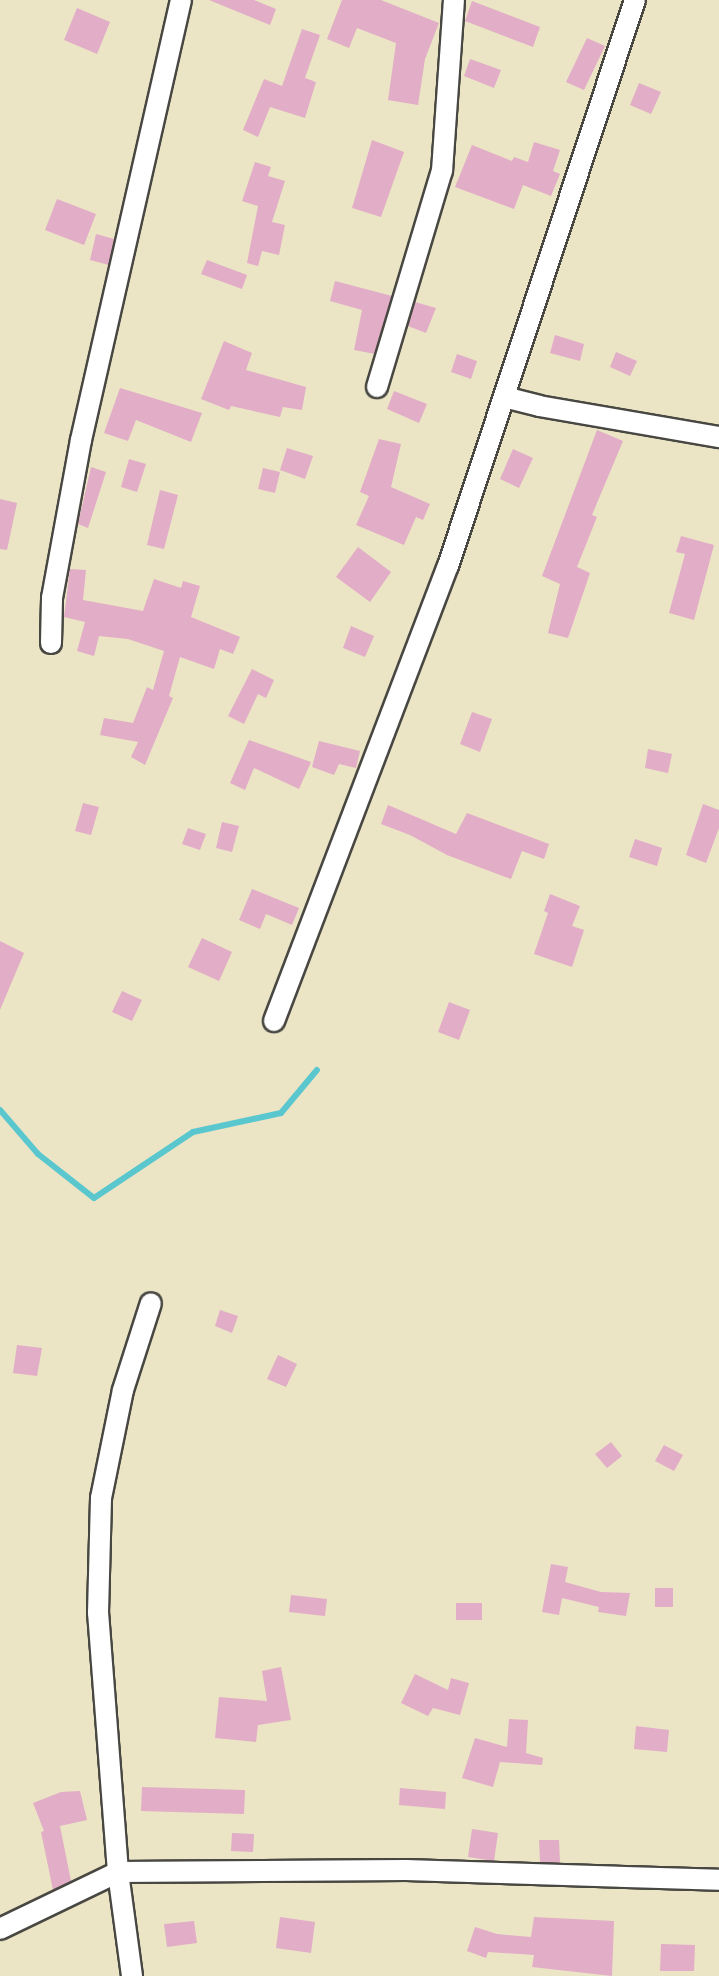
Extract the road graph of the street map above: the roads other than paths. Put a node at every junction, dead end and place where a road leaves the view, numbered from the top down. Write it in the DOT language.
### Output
graph roads {
  1 [pos="182,0"];
  2 [pos="454,0"];
  3 [pos="635,0"];
  4 [pos="377,387"];
  5 [pos="504,397"];
  6 [pos="719,436"];
  7 [pos="51,643"];
  8 [pos="274,1021"];
  9 [pos="151,1303"];
  10 [pos="118,1872"];
  11 [pos="719,1880"];
  12 [pos="0,1929"];
  13 [pos="132,1976"];
  1 -- 7 [label="street"];
  2 -- 4 [label="street"];
  3 -- 5 [label="street"];
  5 -- 6 [label="street"];
  5 -- 8 [label="street"];
  9 -- 10 [label="street"];
  10 -- 11 [label="street"];
  10 -- 12 [label="street"];
  10 -- 13 [label="street"];
}
